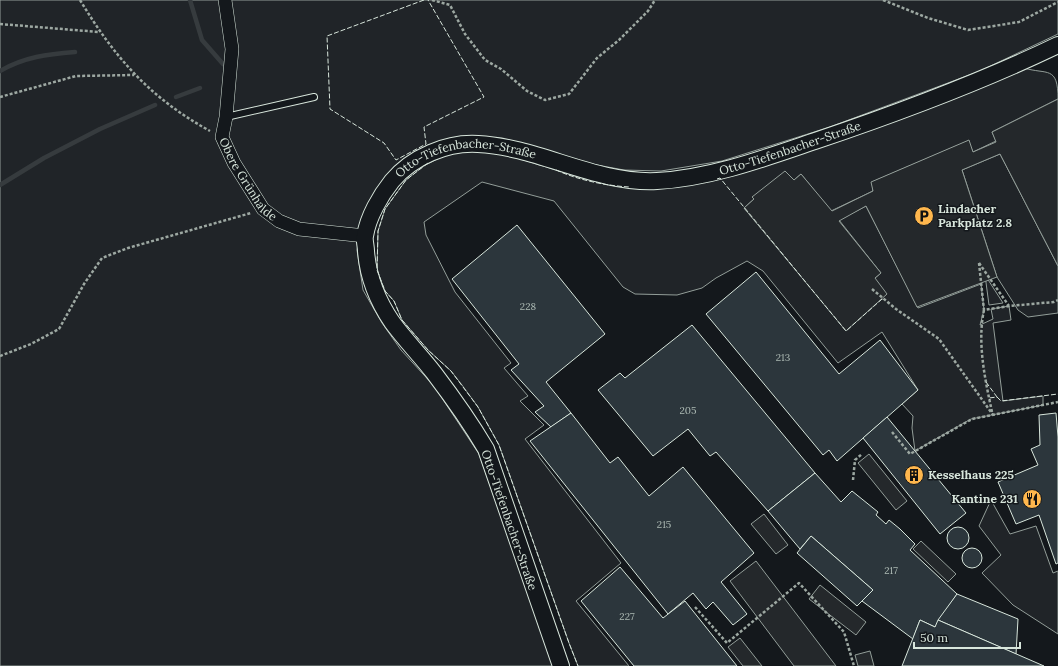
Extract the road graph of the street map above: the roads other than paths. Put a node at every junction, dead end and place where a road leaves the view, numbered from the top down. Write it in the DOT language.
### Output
graph roads {
  1 [pos="225,0"];
  2 [pos="1058,46"];
  3 [pos="314,97"];
  4 [pos="226,117"];
  5 [pos="365,236"];
  6 [pos="561,666"];
  1 -- 4 [label="street, Obere Grünhalde"];
  2 -- 5 [label="street, Otto-Tiefenbacher-Straße"];
  3 -- 4 [label="lane"];
  4 -- 5 [label="street, Obere Grünhalde"];
  5 -- 6 [label="street, Otto-Tiefenbacher-Straße"];
}
